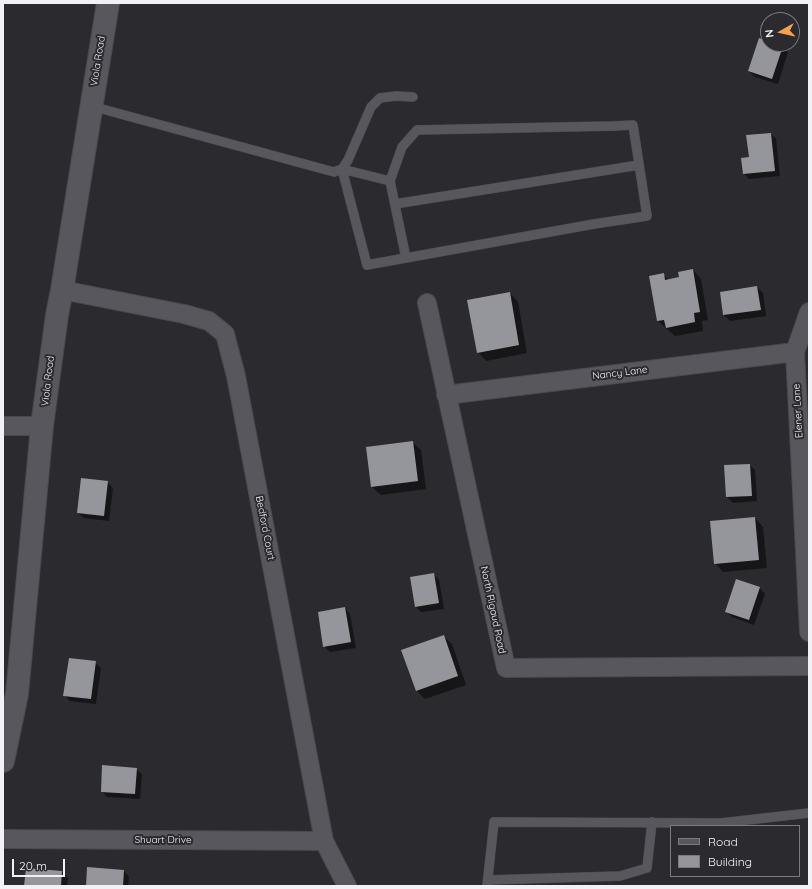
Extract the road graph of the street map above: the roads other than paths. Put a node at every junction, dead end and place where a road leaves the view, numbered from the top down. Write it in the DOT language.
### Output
graph roads {
  1 [pos="108,3"];
  2 [pos="412,97"];
  3 [pos="91,106"];
  4 [pos="639,165"];
  5 [pos="342,169"];
  6 [pos="390,181"];
  7 [pos="395,204"];
  8 [pos="406,258"];
  9 [pos="62,290"];
  10 [pos="427,303"];
  11 [pos="809,312"];
  12 [pos="795,352"];
  13 [pos="446,395"];
  14 [pos="3,426"];
  15 [pos="42,426"];
  16 [pos="809,632"];
  17 [pos="809,666"];
  18 [pos="3,761"];
  19 [pos="809,813"];
  20 [pos="652,822"];
  21 [pos="3,839"];
  22 [pos="324,841"];
  23 [pos="488,883"];
  24 [pos="346,886"];
  1 -- 3 [label="street, Viola Road"];
  2 -- 5 [label="lane"];
  3 -- 5 [label="lane"];
  3 -- 9 [label="street, Viola Road"];
  4 -- 6 [label="lane"];
  4 -- 7 [label="lane"];
  4 -- 8 [label="lane"];
  5 -- 6 [label="lane"];
  5 -- 8 [label="lane"];
  6 -- 7 [label="lane"];
  7 -- 8 [label="lane"];
  9 -- 15 [label="street, Viola Road"];
  9 -- 22 [label="street, Bedford Court"];
  10 -- 13 [label="street, North Rigaud Road"];
  11 -- 12 [label="street, Elener Lane"];
  12 -- 13 [label="street, Nancy Lane"];
  12 -- 16 [label="street, Elener Lane"];
  13 -- 17 [label="street, North Rigaud Road"];
  14 -- 15 [label="street"];
  15 -- 18 [label="street, Viola Road"];
  19 -- 20 [label="lane"];
  20 -- 23 [label="lane"];
  20 -- 23 [label="lane"];
  21 -- 22 [label="street, Shuart Drive"];
  22 -- 24 [label="street, Bedford Court"];
}
